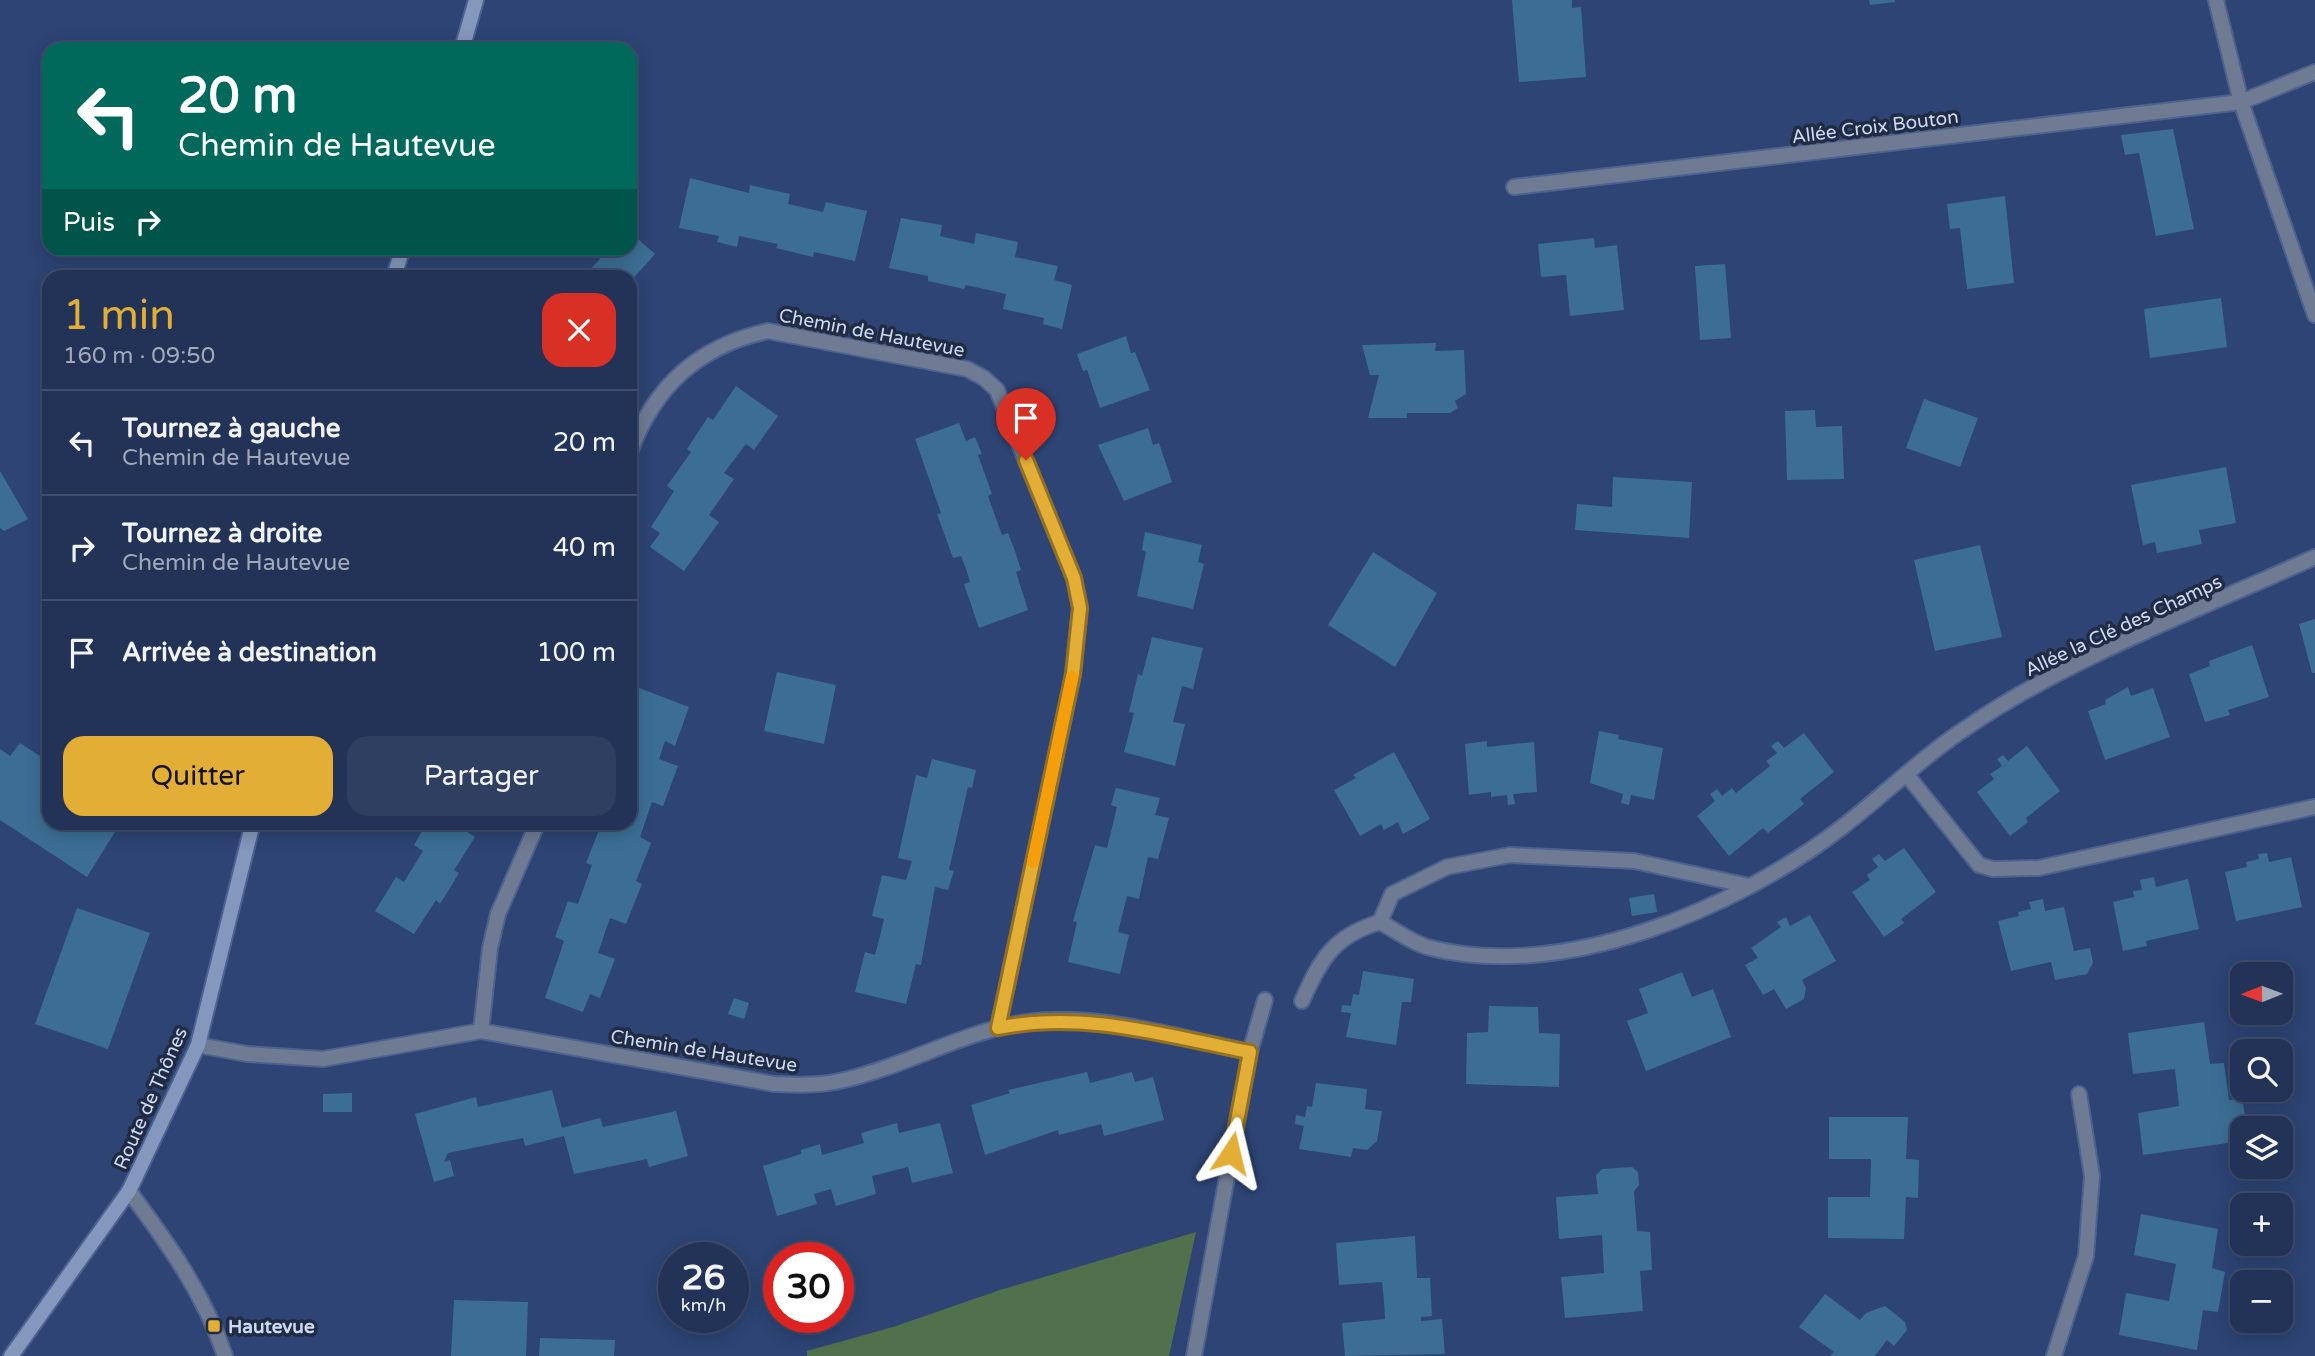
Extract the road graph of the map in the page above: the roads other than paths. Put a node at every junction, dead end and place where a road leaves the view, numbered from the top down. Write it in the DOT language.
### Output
graph roads {
  1 [pos="476,0"];
  2 [pos="2216,0"];
  3 [pos="464,42"];
  4 [pos="2315,72"];
  5 [pos="2241,102"];
  6 [pos="1514,187"];
  7 [pos="2315,315"];
  8 [pos="637,434"];
  9 [pos="2315,557"];
  10 [pos="1907,775"];
  11 [pos="2314,807"];
  12 [pos="251,830"];
  13 [pos="535,830"];
  14 [pos="1749,886"];
  15 [pos="1380,922"];
  16 [pos="1265,1000"];
  17 [pos="1302,1000"];
  18 [pos="998,1028"];
  19 [pos="481,1031"];
  20 [pos="198,1045"];
  21 [pos="1250,1052"];
  22 [pos="2079,1094"];
  23 [pos="129,1191"];
  24 [pos="11,1356"];
  25 [pos="225,1356"];
  26 [pos="1194,1356"];
  27 [pos="2053,1356"];
  1 -- 3 [label="main road"];
  2 -- 5 [label="street"];
  4 -- 5 [label="street, Allée Croix Bouton"];
  5 -- 6 [label="street, Allée Croix Bouton"];
  5 -- 7 [label="street"];
  8 -- 18 [label="street, Chemin de Hautevue"];
  9 -- 10 [label="street, Allée la Clé des Champs"];
  10 -- 11 [label="street"];
  10 -- 14 [label="street, Allée la Clé des Champs"];
  12 -- 20 [label="main road, Route de Thônes"];
  13 -- 19 [label="street"];
  14 -- 15 [label="street, Allée la Clé des Champs"];
  14 -- 15 [label="street"];
  15 -- 17 [label="street"];
  16 -- 21 [label="street"];
  18 -- 19 [label="street, Chemin de Hautevue"];
  18 -- 21 [label="street, Chemin de Hautevue"];
  19 -- 20 [label="street, Chemin de Hautevue"];
  20 -- 23 [label="main road, Route de Thônes"];
  21 -- 26 [label="street"];
  22 -- 27 [label="street"];
  23 -- 24 [label="main road, Route de Thônes"];
  23 -- 25 [label="street"];
}
